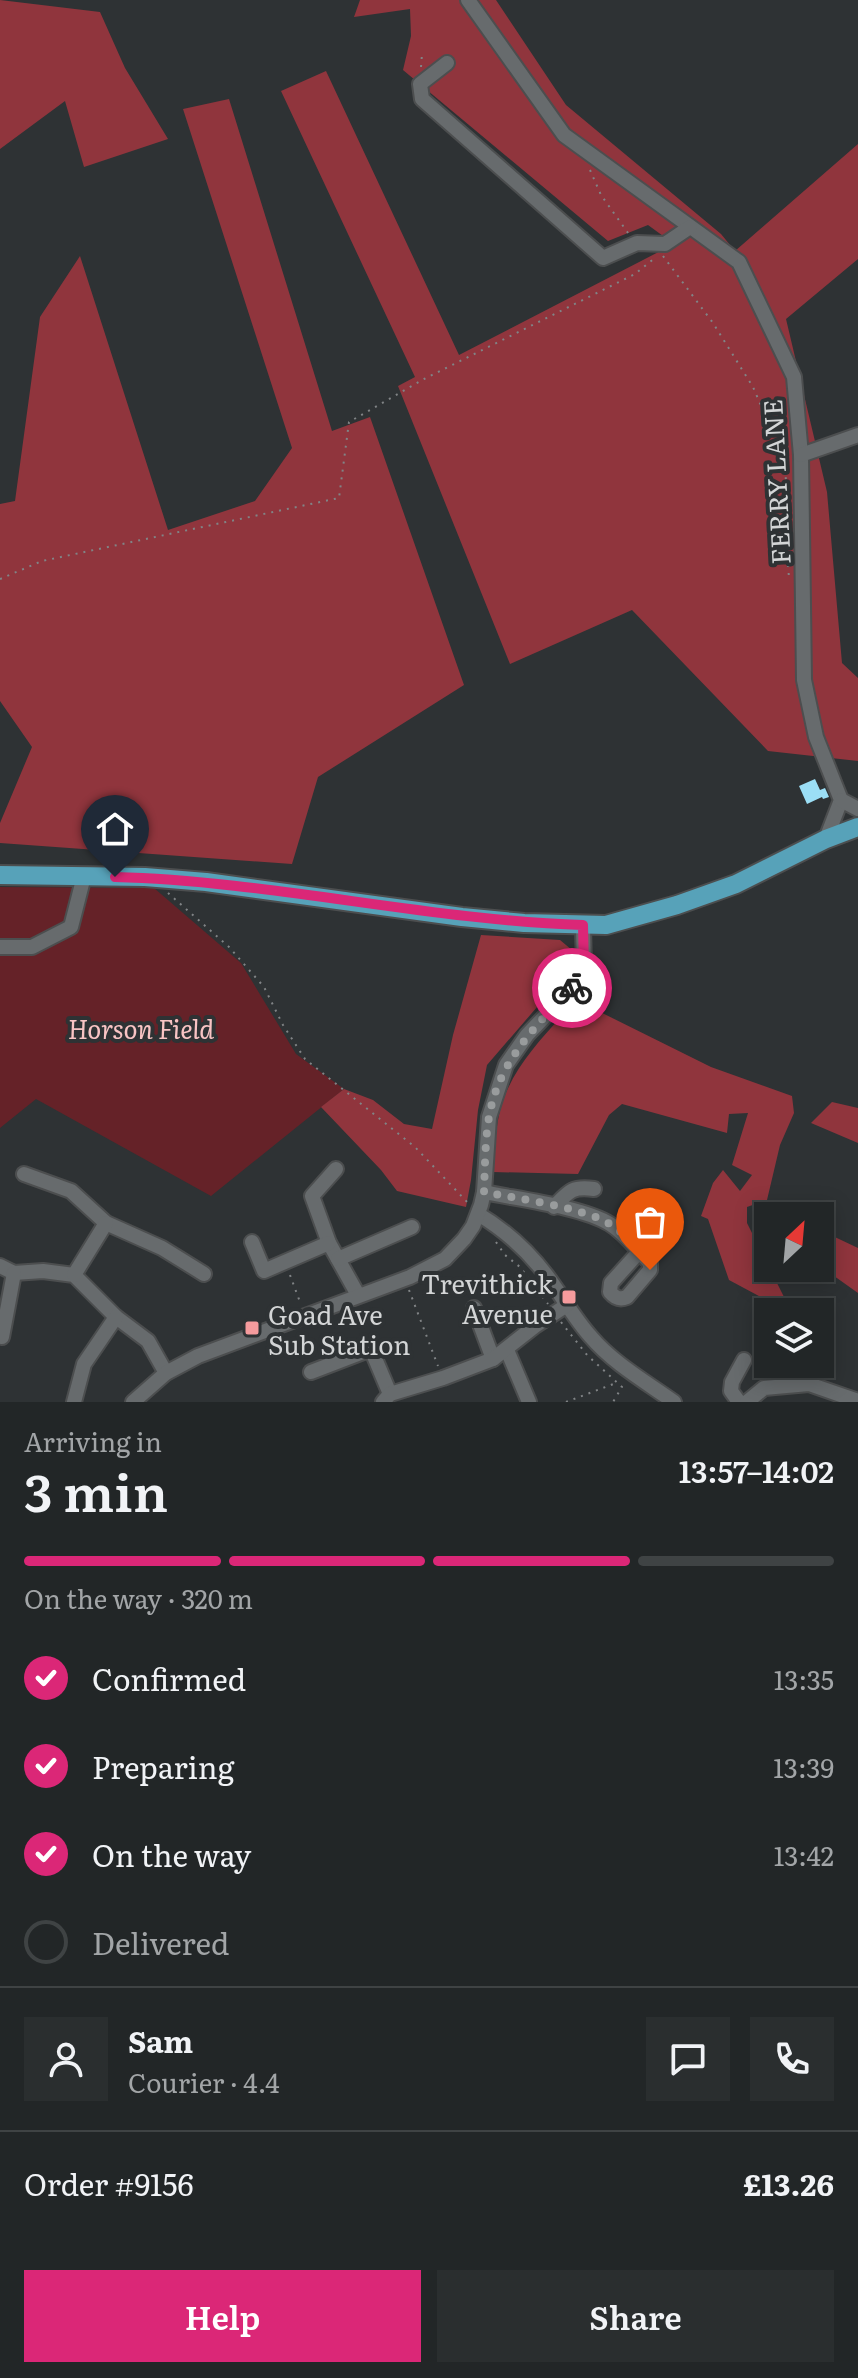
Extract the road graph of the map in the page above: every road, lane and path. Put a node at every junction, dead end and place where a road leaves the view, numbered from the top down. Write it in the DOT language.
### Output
graph roads {
  1 [pos="468,0"];
  2 [pos="447,63"];
  3 [pos="591,171"];
  4 [pos="690,227"];
  5 [pos="641,243"];
  6 [pos="858,435"];
  7 [pos="801,455"];
  8 [pos="0,579"];
  9 [pos="789,585"];
  10 [pos="841,800"];
  11 [pos="858,809"];
  12 [pos="858,827"];
  13 [pos="826,839"];
  14 [pos="0,875"];
  15 [pos="84,876"];
  16 [pos="165,879"];
  17 [pos="583,925"];
  18 [pos="0,947"];
  19 [pos="336,1169"];
  20 [pos="24,1174"];
  21 [pos="594,1189"];
  22 [pos="484,1192"];
  23 [pos="554,1207"];
  24 [pos="478,1214"];
  25 [pos="106,1223"];
  26 [pos="412,1227"];
  27 [pos="252,1242"];
  28 [pos="329,1243"];
  29 [pos="639,1252"];
  30 [pos="338,1259"];
  31 [pos="285,1262"];
  32 [pos="0,1266"];
  33 [pos="14,1273"];
  34 [pos="204,1274"];
  35 [pos="74,1275"];
  36 [pos="405,1279"];
  37 [pos="358,1295"];
  38 [pos="567,1305"];
  39 [pos="474,1308"];
  40 [pos="305,1315"];
  41 [pos="116,1317"];
  42 [pos="2,1337"];
  43 [pos="507,1350"];
  44 [pos="493,1359"];
  45 [pos="744,1360"];
  46 [pos="311,1372"];
  47 [pos="166,1373"];
  48 [pos="443,1378"];
  49 [pos="617,1383"];
  50 [pos="397,1397"];
  51 [pos="669,1401"];
  52 [pos="858,1401"];
  53 [pos="74,1402"];
  54 [pos="133,1402"];
  55 [pos="529,1402"];
  56 [pos="566,1402"];
  57 [pos="739,1402"];
  58 [pos="747,1402"];
  1 -- 4 [label="street, FERRY LANE"];
  2 -- 5 [label="street"];
  3 -- 5 [label="path"];
  4 -- 5 [label="street"];
  4 -- 7 [label="street, FERRY LANE"];
  6 -- 7 [label="street"];
  7 -- 10 [label="street, FERRY LANE"];
  8 -- 9 [label="path"];
  10 -- 11 [label="street"];
  10 -- 13 [label="street"];
  12 -- 13 [label="main road"];
  13 -- 17 [label="main road"];
  14 -- 15 [label="main road"];
  15 -- 16 [label="main road"];
  15 -- 18 [label="street"];
  16 -- 17 [label="main road"];
  16 -- 24 [label="path"];
  17 -- 22 [label="street"];
  19 -- 28 [label="street"];
  20 -- 25 [label="street"];
  21 -- 23 [label="street"];
  22 -- 23 [label="street"];
  22 -- 24 [label="street"];
  23 -- 29 [label="street"];
  24 -- 36 [label="street"];
  24 -- 38 [label="street"];
  25 -- 34 [label="street"];
  25 -- 35 [label="street"];
  26 -- 30 [label="street"];
  27 -- 31 [label="street"];
  28 -- 30 [label="street"];
  28 -- 31 [label="street"];
  30 -- 37 [label="street"];
  31 -- 40 [label="path"];
  32 -- 33 [label="street"];
  33 -- 35 [label="street"];
  33 -- 42 [label="street"];
  35 -- 41 [label="street"];
  36 -- 37 [label="street"];
  36 -- 48 [label="path"];
  37 -- 40 [label="street"];
  38 -- 43 [label="street"];
  38 -- 51 [label="street"];
  39 -- 44 [label="street"];
  40 -- 47 [label="street"];
  41 -- 47 [label="street"];
  41 -- 53 [label="street"];
  43 -- 44 [label="street"];
  43 -- 55 [label="street"];
  44 -- 48 [label="street"];
  45 -- 57 [label="street"];
  46 -- 50 [label="street"];
  47 -- 54 [label="street"];
  48 -- 50 [label="street"];
  49 -- 56 [label="path"];
  52 -- 58 [label="street"];
}
